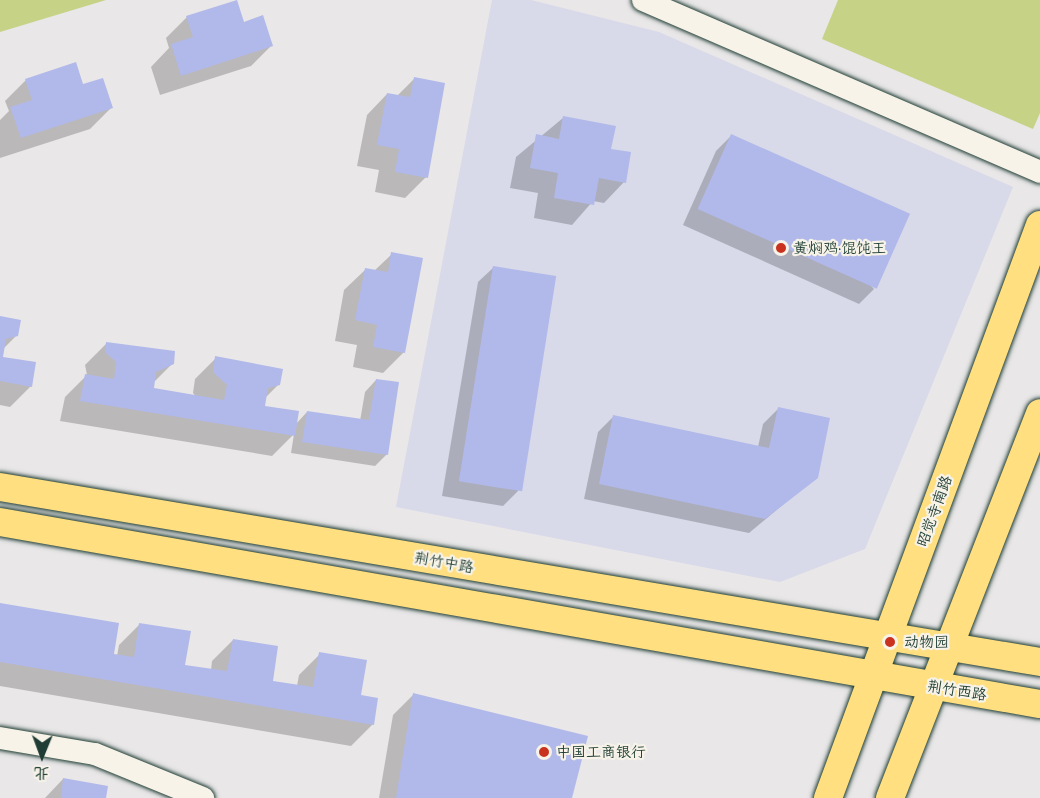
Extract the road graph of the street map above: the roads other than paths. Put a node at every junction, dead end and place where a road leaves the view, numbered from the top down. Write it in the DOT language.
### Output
graph roads {
  1 [pos="643,0"];
  2 [pos="1040,172"];
  3 [pos="1040,225"];
  4 [pos="1040,413"];
  5 [pos="0,487"];
  6 [pos="0,522"];
  7 [pos="888,637"];
  8 [pos="948,646"];
  9 [pos="1040,662"];
  10 [pos="873,678"];
  11 [pos="933,686"];
  12 [pos="1040,704"];
  13 [pos="0,738"];
  14 [pos="203,798"];
  15 [pos="828,798"];
  16 [pos="890,798"];
  1 -- 2 [label="street"];
  3 -- 7 [label="main road, 昭觉寺南路"];
  4 -- 8 [label="main road"];
  5 -- 7 [label="main road, 荆竹中路"];
  6 -- 10 [label="main road"];
  7 -- 8 [label="main road"];
  7 -- 10 [label="main road, 昭觉寺南路"];
  8 -- 9 [label="main road"];
  8 -- 11 [label="main road"];
  10 -- 11 [label="main road, 荆竹西路"];
  10 -- 15 [label="main road, 昭觉寺南路"];
  11 -- 12 [label="main road, 荆竹西路"];
  11 -- 16 [label="main road"];
  13 -- 14 [label="street"];
}
